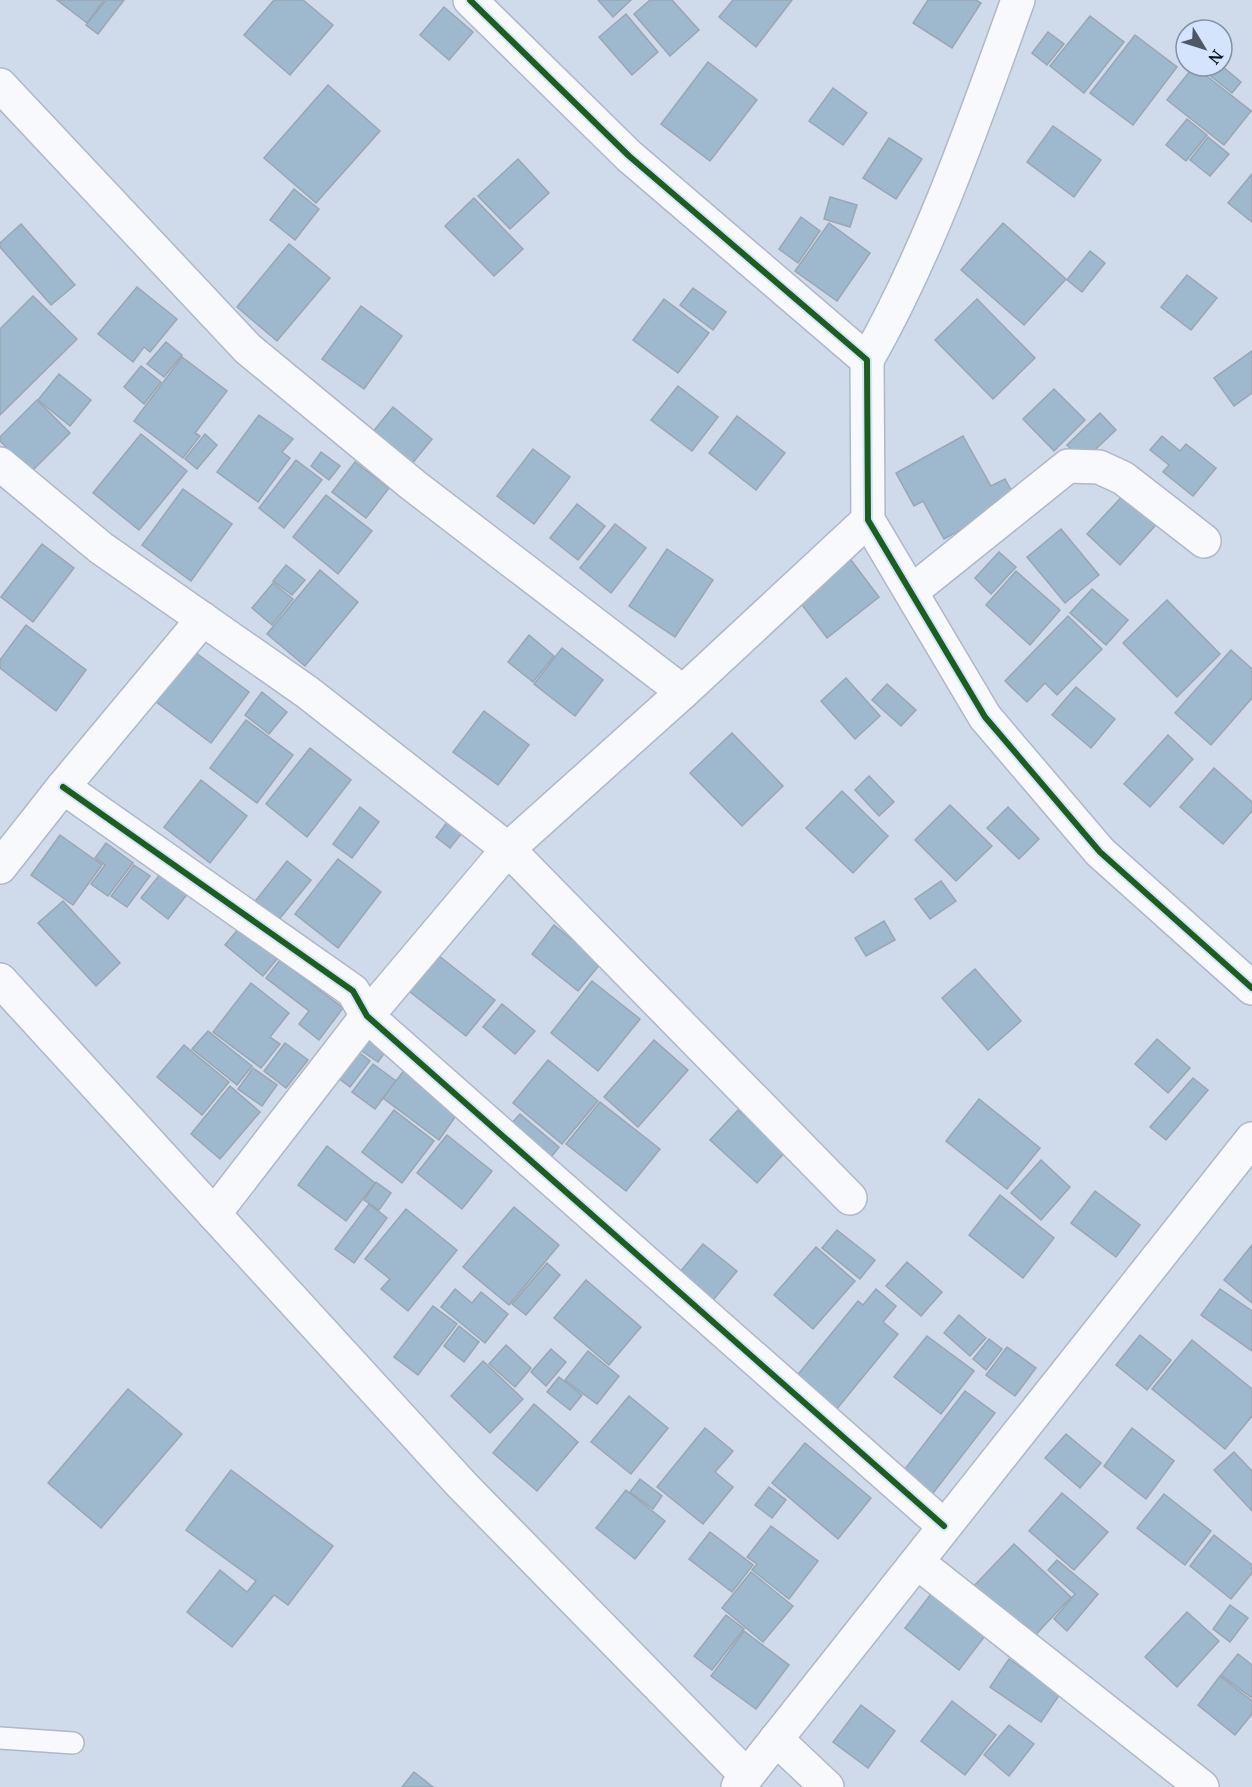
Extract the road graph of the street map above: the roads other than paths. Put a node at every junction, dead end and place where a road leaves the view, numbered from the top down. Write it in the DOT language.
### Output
graph roads {
  1 [pos="470,0"];
  2 [pos="1018,0"];
  3 [pos="0,85"];
  4 [pos="867,360"];
  5 [pos="0,464"];
  6 [pos="868,520"];
  7 [pos="1204,541"];
  8 [pos="911,592"];
  9 [pos="203,619"];
  10 [pos="683,692"];
  11 [pos="63,787"];
  12 [pos="508,849"];
  13 [pos="0,867"];
  14 [pos="0,980"];
  15 [pos="1252,988"];
  16 [pos="367,1016"];
  17 [pos="1252,1139"];
  18 [pos="850,1198"];
  19 [pos="214,1214"];
  20 [pos="944,1526"];
  21 [pos="917,1562"];
  22 [pos="0,1738"];
  23 [pos="776,1739"];
  24 [pos="73,1743"];
  25 [pos="742,1781"];
  26 [pos="827,1787"];
  27 [pos="1202,1787"];
  1 -- 4 [label="street"];
  2 -- 4 [label="street"];
  3 -- 10 [label="street"];
  4 -- 6 [label="street"];
  5 -- 9 [label="street"];
  6 -- 8 [label="street"];
  6 -- 10 [label="street"];
  7 -- 8 [label="street"];
  8 -- 15 [label="street"];
  9 -- 11 [label="street"];
  9 -- 12 [label="street"];
  10 -- 12 [label="street"];
  11 -- 13 [label="street"];
  11 -- 16 [label="street"];
  12 -- 16 [label="street"];
  12 -- 18 [label="street"];
  14 -- 19 [label="street"];
  16 -- 19 [label="street"];
  16 -- 20 [label="street"];
  17 -- 20 [label="street"];
  19 -- 25 [label="street"];
  20 -- 21 [label="street"];
  21 -- 23 [label="street"];
  21 -- 27 [label="street"];
  22 -- 24 [label="lane"];
  23 -- 25 [label="street"];
  23 -- 26 [label="street"];
}
